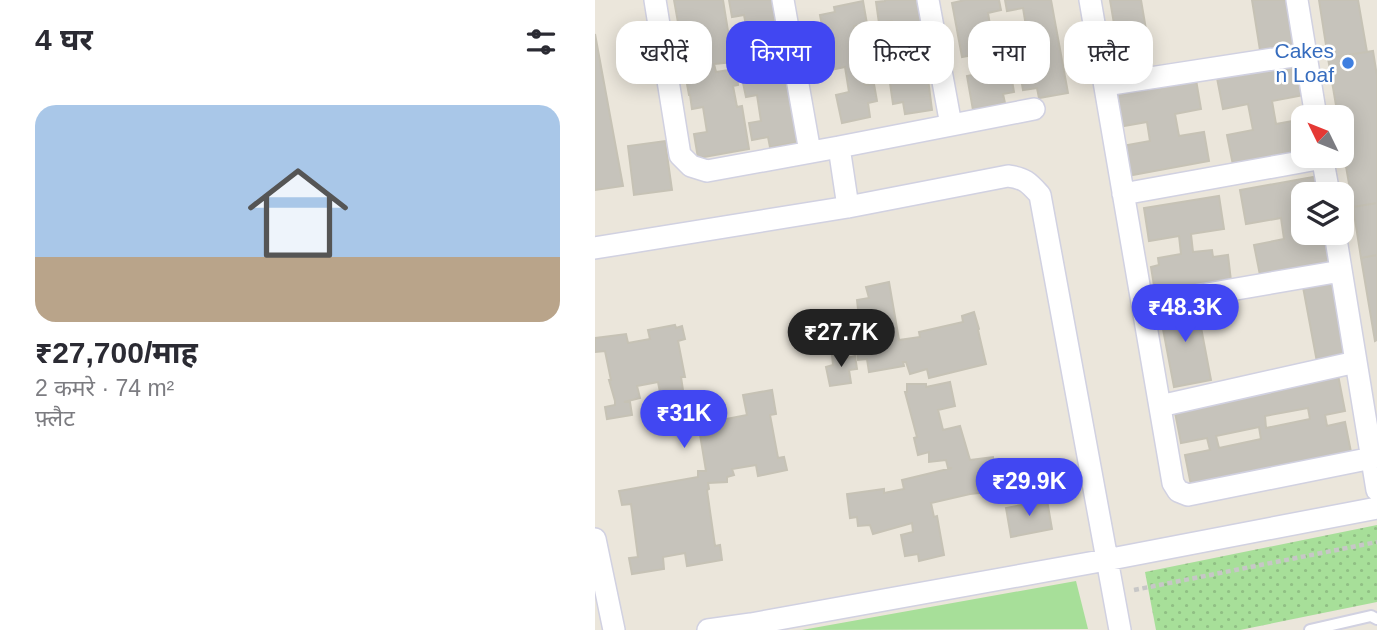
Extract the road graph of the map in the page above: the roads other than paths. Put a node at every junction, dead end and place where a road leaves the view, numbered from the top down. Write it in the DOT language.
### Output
graph roads {
  1 [pos="656,0"];
  2 [pos="783,0"];
  3 [pos="928,0"];
  4 [pos="1090,0"];
  5 [pos="1297,0"];
  6 [pos="1305,54"];
  7 [pos="1105,85"];
  8 [pos="1314,105"];
  9 [pos="1034,109"];
  10 [pos="951,125"];
  11 [pos="839,147"];
  12 [pos="810,152"];
  13 [pos="1291,163"];
  14 [pos="1123,194"];
  15 [pos="848,208"];
  16 [pos="1337,245"];
  17 [pos="595,248"];
  18 [pos="1341,271"];
  19 [pos="1143,305"];
  20 [pos="1356,362"];
  21 [pos="1160,405"];
  22 [pos="1372,458"];
  23 [pos="1377,490"];
  24 [pos="1377,509"];
  25 [pos="595,539"];
  26 [pos="1106,560"];
  27 [pos="1377,619"];
  28 [pos="751,627"];
  29 [pos="614,630"];
  30 [pos="708,630"];
  31 [pos="1120,630"];
  32 [pos="1310,630"];
  1 -- 12 [label="street"];
  2 -- 12 [label="street"];
  3 -- 10 [label="street"];
  4 -- 7 [label="street"];
  5 -- 6 [label="street"];
  6 -- 7 [label="street"];
  6 -- 8 [label="street"];
  7 -- 14 [label="street"];
  9 -- 10 [label="street"];
  10 -- 11 [label="street"];
  11 -- 12 [label="street"];
  11 -- 15 [label="street"];
  13 -- 14 [label="street"];
  14 -- 19 [label="street"];
  15 -- 17 [label="street"];
  15 -- 26 [label="street"];
  16 -- 18 [label="street"];
  18 -- 19 [label="street"];
  18 -- 20 [label="street"];
  19 -- 21 [label="street"];
  20 -- 21 [label="street"];
  20 -- 22 [label="street"];
  21 -- 22 [label="street"];
  22 -- 23 [label="street"];
  24 -- 26 [label="street"];
  25 -- 29 [label="street"];
  26 -- 28 [label="street"];
  26 -- 31 [label="street"];
  27 -- 32 [label="lane"];
  28 -- 30 [label="street"];
}
